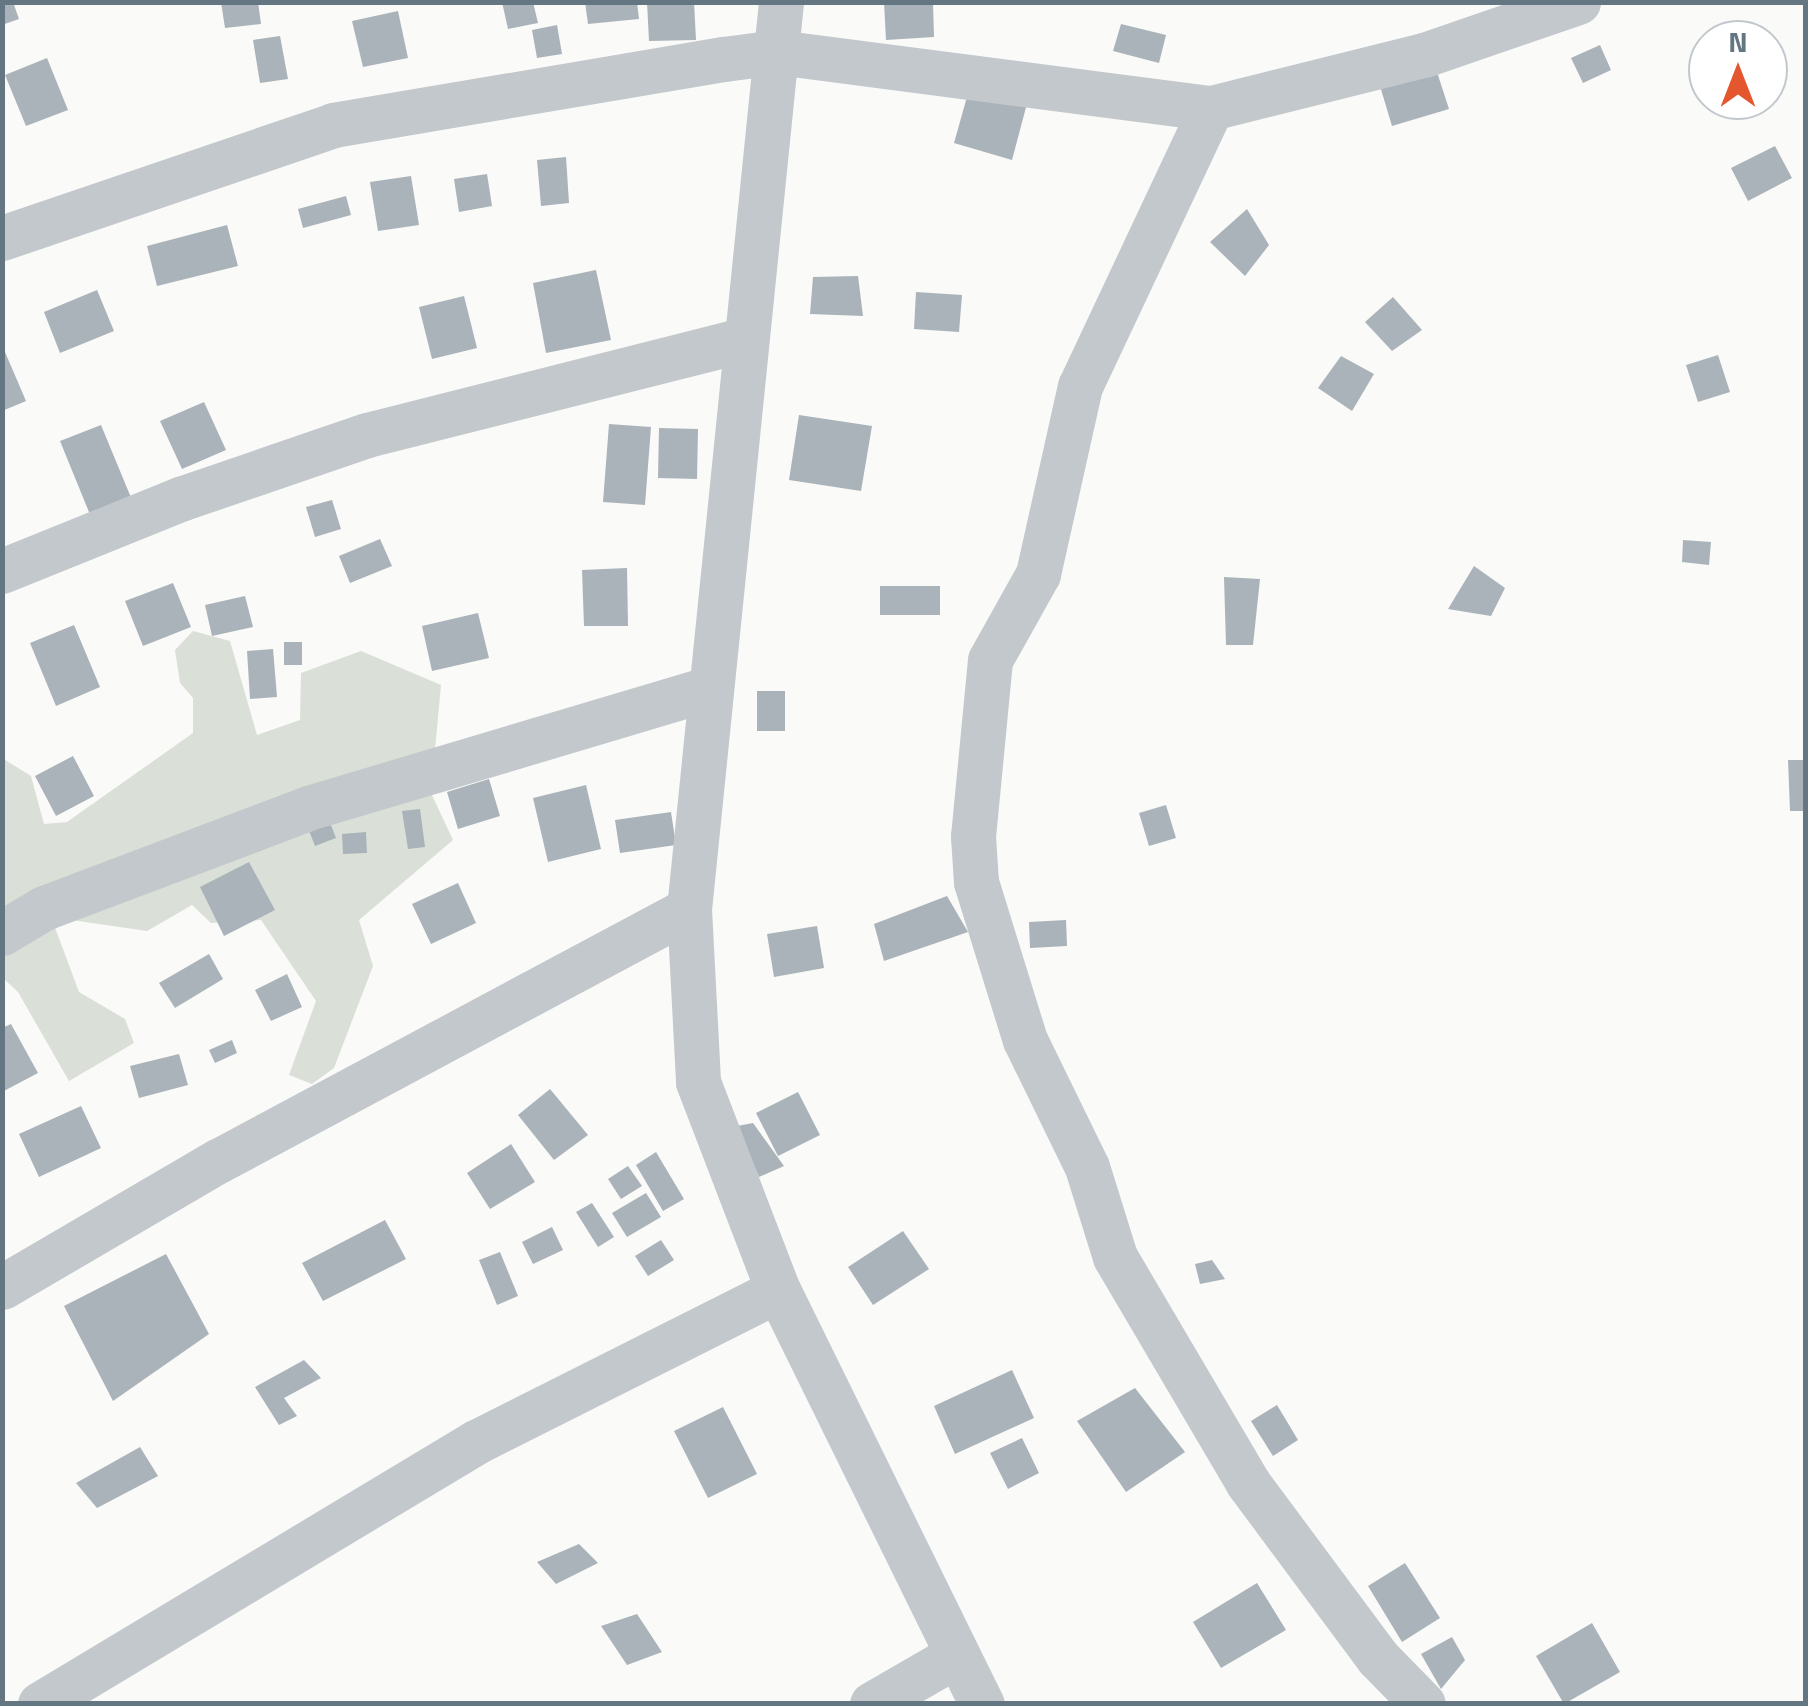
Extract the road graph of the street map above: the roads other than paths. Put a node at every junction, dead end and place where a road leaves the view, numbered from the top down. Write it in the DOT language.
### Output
graph roads {
  1 [pos="782,2"];
  2 [pos="1578,2"];
  3 [pos="776,52"];
  4 [pos="1211,108"];
  5 [pos="2,238"];
  6 [pos="742,340"];
  7 [pos="2,571"];
  8 [pos="710,688"];
  9 [pos="690,909"];
  10 [pos="2,933"];
  11 [pos="2,1287"];
  12 [pos="778,1290"];
  13 [pos="956,1656"];
  14 [pos="40,1704"];
  15 [pos="872,1704"];
  16 [pos="982,1704"];
  17 [pos="1423,1704"];
  1 -- 3 [label="street"];
  2 -- 4 [label="street"];
  3 -- 4 [label="street"];
  3 -- 5 [label="street"];
  3 -- 6 [label="street"];
  4 -- 17 [label="street"];
  6 -- 7 [label="street"];
  6 -- 8 [label="street"];
  8 -- 9 [label="street"];
  8 -- 10 [label="street"];
  9 -- 11 [label="street"];
  9 -- 12 [label="street"];
  12 -- 13 [label="street"];
  12 -- 14 [label="street"];
  13 -- 15 [label="street"];
  13 -- 16 [label="street"];
}
